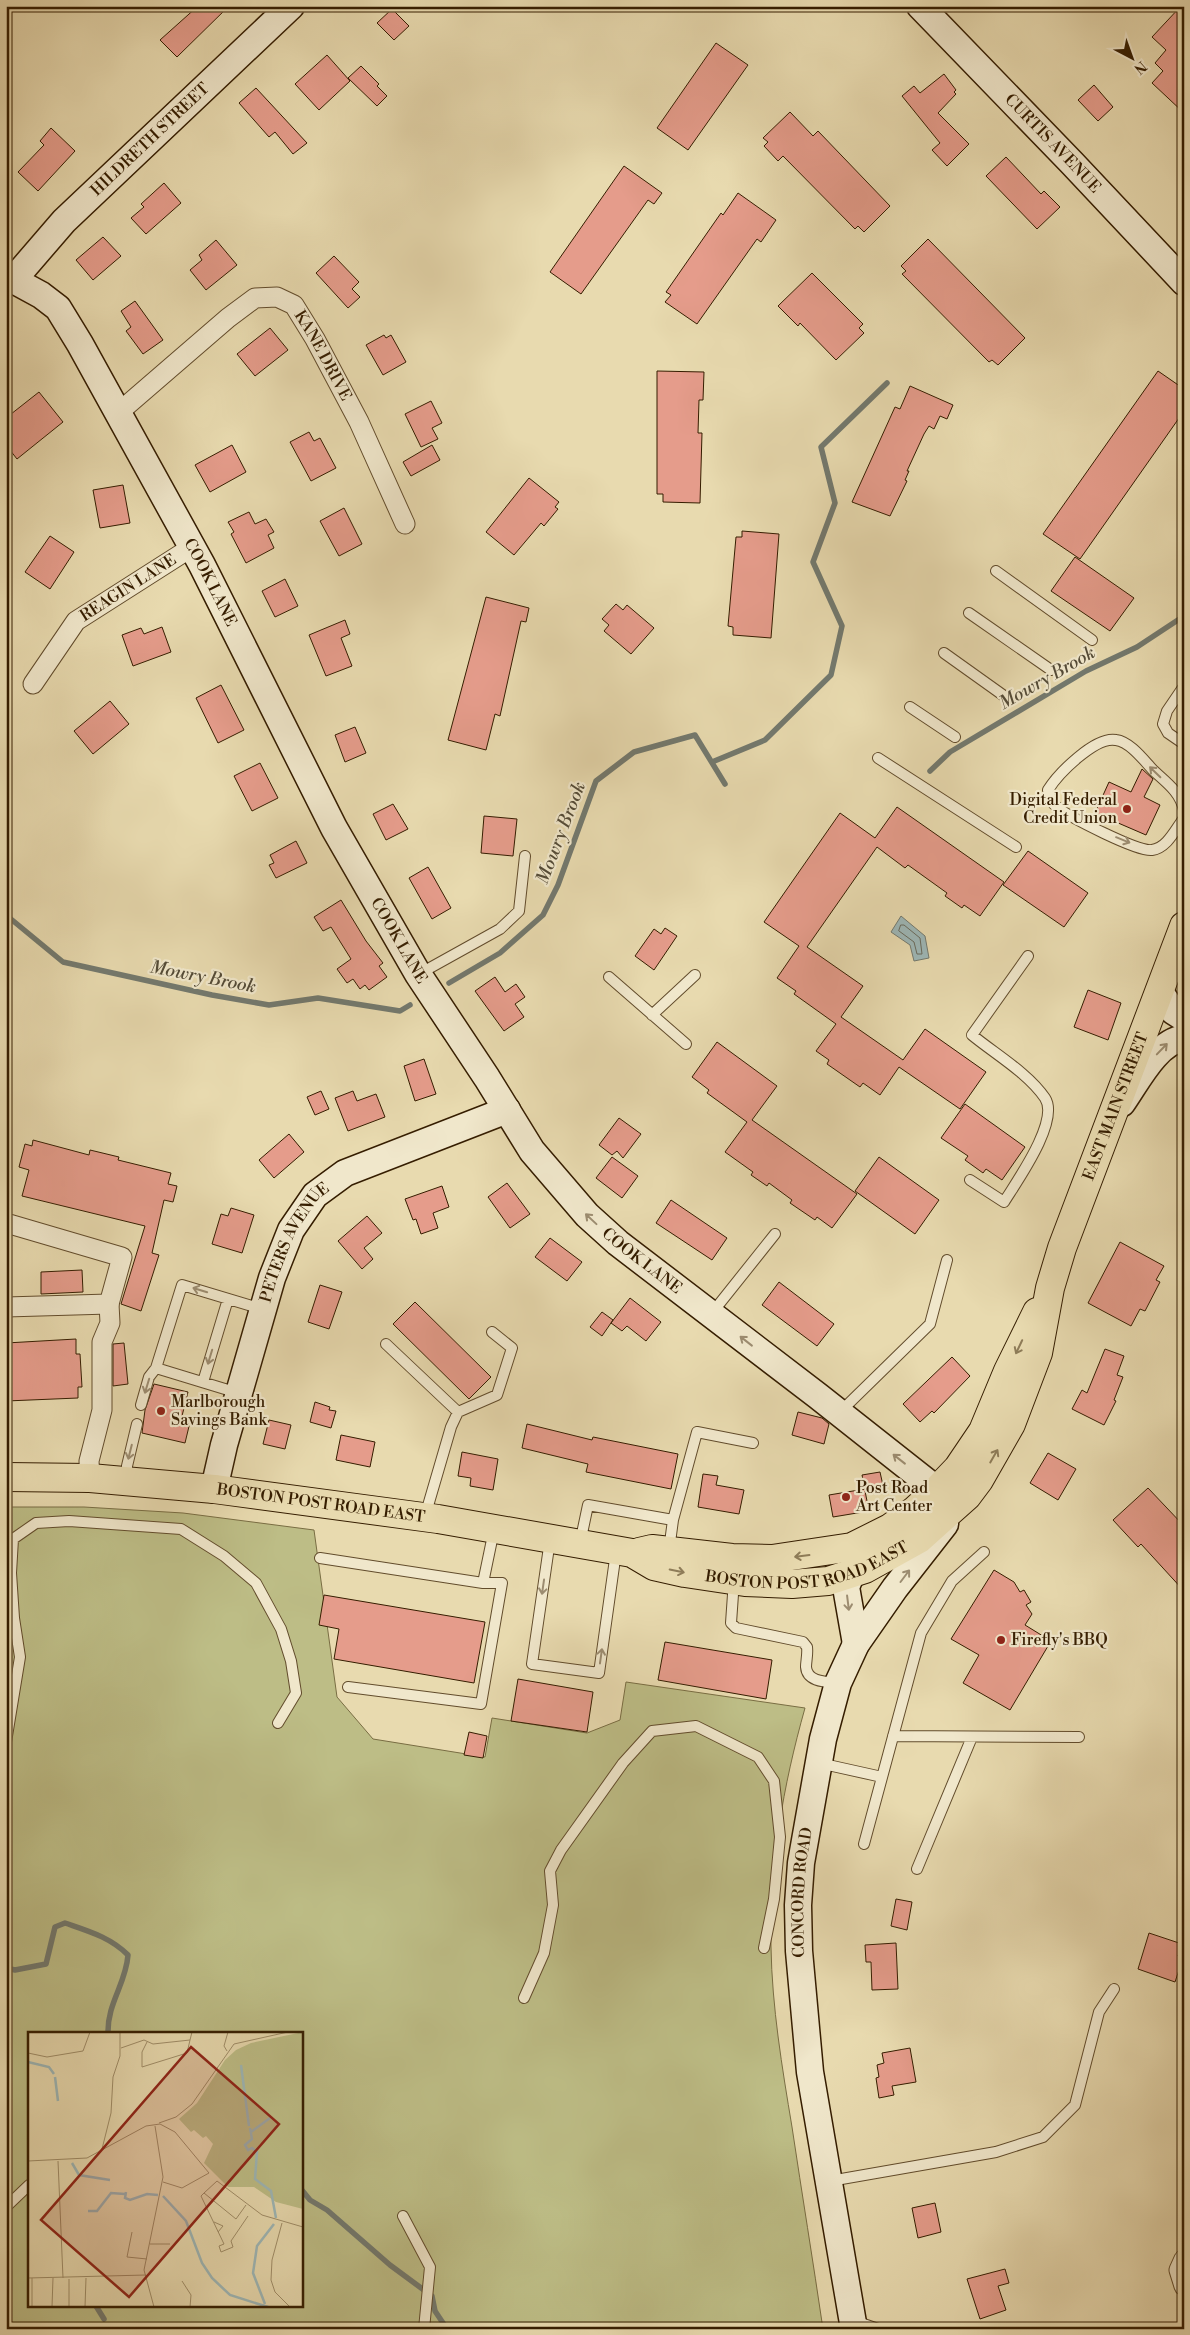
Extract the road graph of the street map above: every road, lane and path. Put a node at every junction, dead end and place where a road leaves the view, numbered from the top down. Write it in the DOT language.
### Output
graph roads {
  1 [pos="291,6"];
  2 [pos="920,6"];
  3 [pos="10,277"];
  4 [pos="1184,282"];
  5 [pos="118,413"];
  6 [pos="405,524"];
  7 [pos="192,547"];
  8 [pos="996,571"];
  9 [pos="970,613"];
  10 [pos="1092,640"];
  11 [pos="944,653"];
  12 [pos="1051,670"];
  13 [pos="33,684"];
  14 [pos="1184,686"];
  15 [pos="1008,698"];
  16 [pos="910,707"];
  17 [pos="955,736"];
  18 [pos="1184,744"];
  19 [pos="878,758"];
  20 [pos="1184,810"];
  21 [pos="1184,818"];
  22 [pos="1016,847"];
  23 [pos="525,856"];
  24 [pos="1184,926"];
  25 [pos="1028,956"];
  26 [pos="418,974"];
  27 [pos="695,975"];
  28 [pos="609,977"];
  29 [pos="1172,993"];
  30 [pos="652,1015"];
  31 [pos="1184,1018"];
  32 [pos="1184,1038"];
  33 [pos="686,1044"];
  34 [pos="507,1110"];
  35 [pos="1113,1116"];
  36 [pos="970,1180"];
  37 [pos="6,1223"];
  38 [pos="775,1234"];
  39 [pos="947,1260"];
  40 [pos="1050,1288"];
  41 [pos="228,1299"];
  42 [pos="110,1304"];
  43 [pos="6,1307"];
  44 [pos="263,1310"];
  45 [pos="711,1314"];
  46 [pos="492,1332"];
  47 [pos="386,1344"];
  48 [pos="156,1368"];
  49 [pos="202,1382"];
  50 [pos="238,1393"];
  51 [pos="141,1405"];
  52 [pos="458,1412"];
  53 [pos="839,1412"];
  54 [pos="137,1424"];
  55 [pos="753,1443"];
  56 [pos="6,1477"];
  57 [pos="90,1478"];
  58 [pos="127,1481"];
  59 [pos="214,1489"];
  60 [pos="937,1490"];
  61 [pos="967,1496"];
  62 [pos="424,1517"];
  63 [pos="673,1520"];
  64 [pos="494,1529"];
  65 [pos="550,1539"];
  66 [pos="580,1544"];
  67 [pos="669,1550"];
  68 [pos="624,1552"];
  69 [pos="984,1552"];
  70 [pos="320,1558"];
  71 [pos="855,1559"];
  72 [pos="734,1580"];
  73 [pos="483,1583"];
  74 [pos="878,1613"];
  75 [pos="856,1644"];
  76 [pos="6,1677"];
  77 [pos="838,1683"];
  78 [pos="15,1687"];
  79 [pos="348,1687"];
  80 [pos="278,1723"];
  81 [pos="893,1736"];
  82 [pos="972,1737"];
  83 [pos="1080,1737"];
  84 [pos="6,1742"];
  85 [pos="819,1763"];
  86 [pos="882,1778"];
  87 [pos="864,1844"];
  88 [pos="917,1869"];
  89 [pos="764,1948"];
  90 [pos="1114,1989"];
  91 [pos="524,1998"];
  92 [pos="829,2181"];
  93 [pos="28,2186"];
  94 [pos="6,2206"];
  95 [pos="403,2216"];
  96 [pos="1184,2259"];
  97 [pos="1184,2286"];
  98 [pos="853,2325"];
  99 [pos="424,2329"];
  100 [pos="878,2329"];
  1 -- 3 [label="street, HILDRETH STREET"];
  2 -- 4 [label="street, CURTIS AVENUE"];
  3 -- 5 [label="street, COOK LANE"];
  5 -- 6 [label="street, KANE DRIVE"];
  5 -- 7 [label="street, COOK LANE"];
  7 -- 13 [label="street, REAGIN LANE"];
  7 -- 26 [label="street, COOK LANE"];
  8 -- 10 [label="lane"];
  9 -- 12 [label="lane"];
  11 -- 15 [label="lane"];
  14 -- 18 [label="lane"];
  16 -- 17 [label="lane"];
  19 -- 22 [label="lane"];
  20 -- 21 [label="lane, one-way"];
  23 -- 26 [label="lane"];
  24 -- 29 [label="main road, EAST MAIN STREET"];
  25 -- 36 [label="lane"];
  26 -- 34 [label="street, COOK LANE"];
  27 -- 30 [label="lane"];
  28 -- 30 [label="lane"];
  29 -- 31 [label="street"];
  29 -- 35 [label="main road, EAST MAIN STREET"];
  30 -- 33 [label="lane"];
  35 -- 32 [label="street, one-way"];
  34 -- 44 [label="street, PETERS AVENUE"];
  45 -- 34 [label="street, COOK LANE, one-way"];
  35 -- 40 [label="main road, EAST MAIN STREET"];
  37 -- 42 [label="street"];
  38 -- 45 [label="lane"];
  39 -- 53 [label="lane"];
  40 -- 60 [label="main road, EAST MAIN STREET, one-way"];
  61 -- 40 [label="main road, EAST MAIN STREET, one-way"];
  41 -- 44 [label="lane"];
  41 -- 48 [label="lane, one-way"];
  41 -- 49 [label="lane, one-way"];
  42 -- 43 [label="street"];
  42 -- 57 [label="street"];
  44 -- 50 [label="street, PETERS AVENUE"];
  53 -- 45 [label="street, COOK LANE, one-way"];
  46 -- 52 [label="lane"];
  47 -- 52 [label="lane"];
  48 -- 49 [label="lane"];
  48 -- 51 [label="lane, one-way"];
  49 -- 50 [label="lane"];
  50 -- 59 [label="street, PETERS AVENUE"];
  52 -- 62 [label="lane"];
  60 -- 53 [label="street, COOK LANE, one-way"];
  54 -- 58 [label="lane, one-way"];
  55 -- 63 [label="lane"];
  56 -- 57 [label="main road, BOSTON POST ROAD EAST"];
  57 -- 58 [label="main road, BOSTON POST ROAD EAST"];
  58 -- 59 [label="main road, BOSTON POST ROAD EAST"];
  59 -- 62 [label="main road, BOSTON POST ROAD EAST"];
  60 -- 71 [label="main road, BOSTON POST ROAD EAST"];
  61 -- 71 [label="main road, BOSTON POST ROAD EAST"];
  74 -- 61 [label="street, CONCORD ROAD, one-way"];
  62 -- 64 [label="main road, BOSTON POST ROAD EAST"];
  63 -- 66 [label="lane"];
  63 -- 67 [label="lane"];
  64 -- 65 [label="main road, BOSTON POST ROAD EAST"];
  64 -- 73 [label="lane"];
  65 -- 66 [label="main road, BOSTON POST ROAD EAST"];
  65 -- 68 [label="lane, one-way"];
  66 -- 68 [label="main road, BOSTON POST ROAD EAST"];
  67 -- 68 [label="main road, BOSTON POST ROAD EAST"];
  71 -- 67 [label="main road, BOSTON POST ROAD EAST, one-way"];
  68 -- 72 [label="main road, BOSTON POST ROAD EAST, one-way"];
  69 -- 81 [label="lane"];
  70 -- 73 [label="lane"];
  71 -- 72 [label="main road, BOSTON POST ROAD EAST"];
  71 -- 74 [label="street"];
  71 -- 75 [label="street, one-way"];
  72 -- 77 [label="lane"];
  73 -- 79 [label="lane"];
  74 -- 75 [label="street, CONCORD ROAD"];
  75 -- 77 [label="street, CONCORD ROAD"];
  76 -- 78 [label="lane"];
  77 -- 85 [label="street, CONCORD ROAD"];
  78 -- 80 [label="lane"];
  78 -- 84 [label="lane"];
  81 -- 82 [label="lane"];
  81 -- 86 [label="lane"];
  82 -- 83 [label="lane"];
  82 -- 88 [label="lane"];
  85 -- 86 [label="lane"];
  85 -- 92 [label="street, CONCORD ROAD"];
  86 -- 87 [label="lane"];
  89 -- 91 [label="lane"];
  90 -- 92 [label="lane"];
  92 -- 98 [label="street, CONCORD ROAD"];
  93 -- 94 [label="lane"];
  95 -- 99 [label="lane"];
  96 -- 97 [label="street"];
  98 -- 100 [label="lane"];
}
